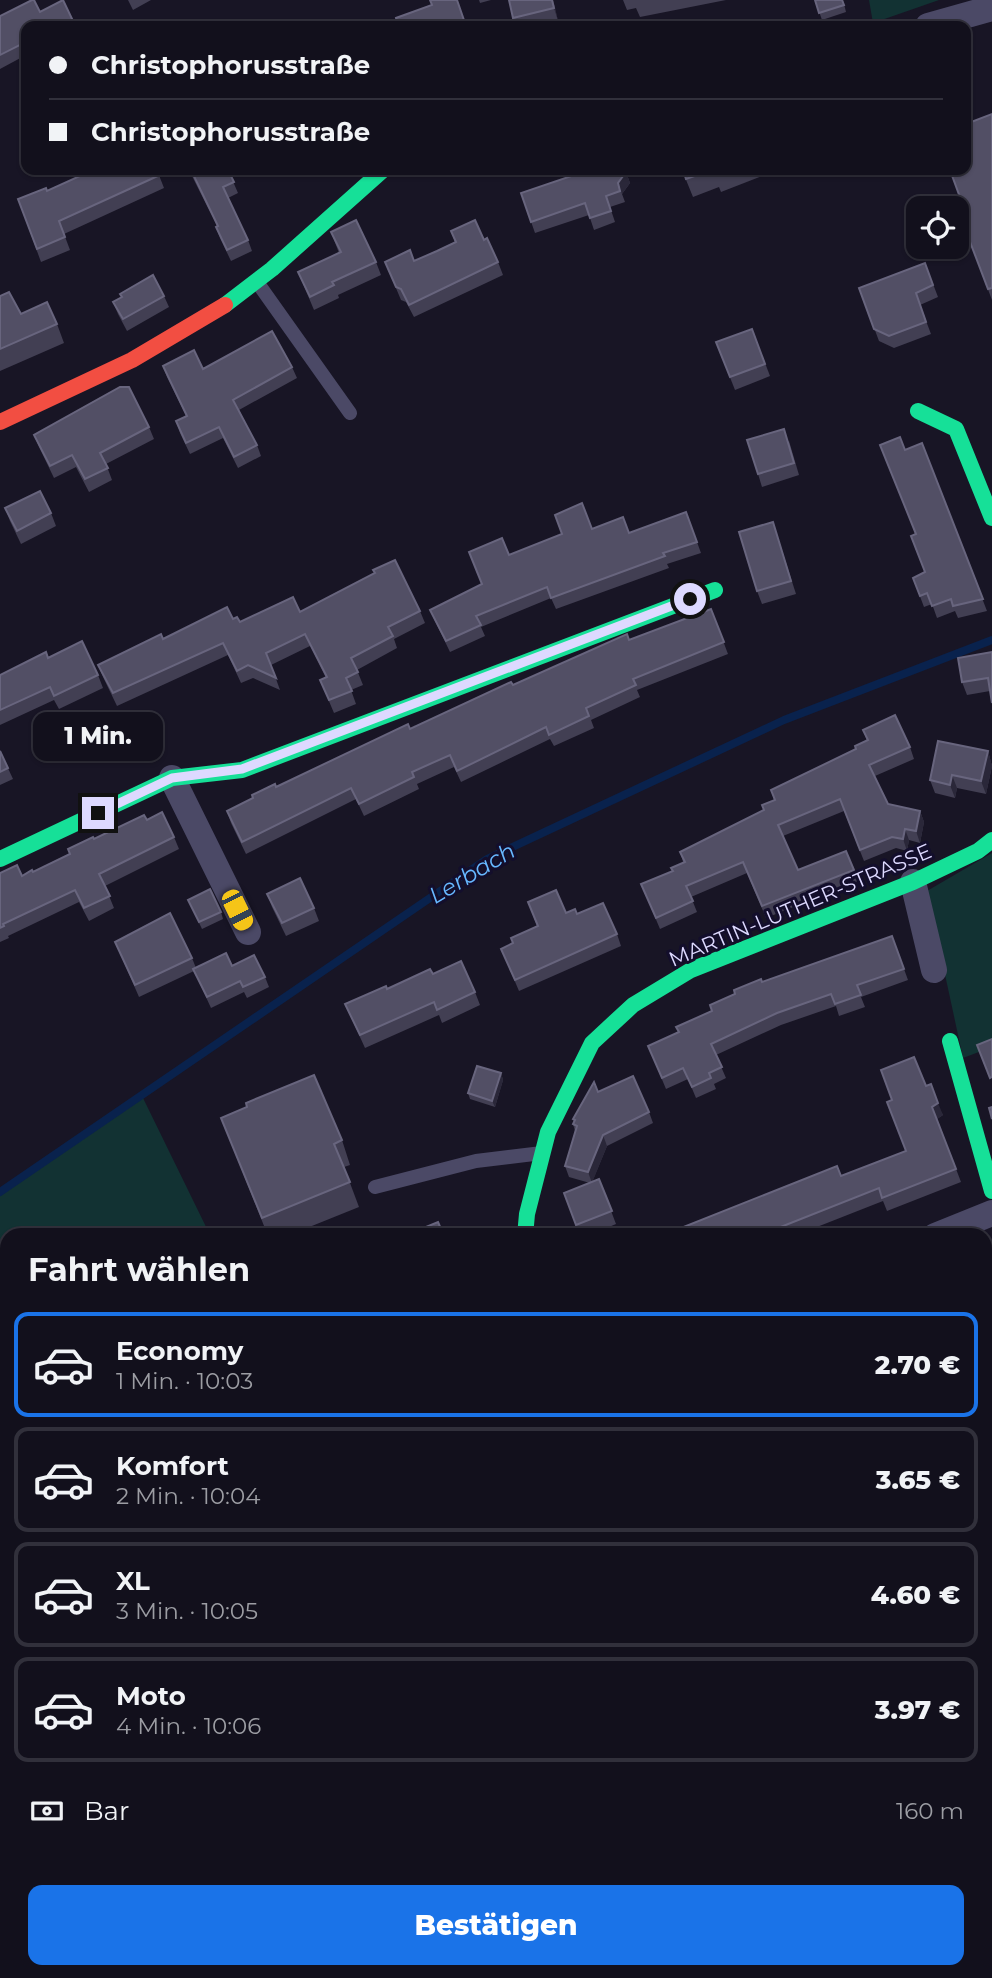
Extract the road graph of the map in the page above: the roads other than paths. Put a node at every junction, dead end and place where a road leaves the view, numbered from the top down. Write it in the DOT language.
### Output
graph roads {
  1 [pos="992,8"];
  2 [pos="946,21"];
  3 [pos="377,175"];
  4 [pos="256,281"];
  5 [pos="918,411"];
  6 [pos="350,413"];
  7 [pos="0,422"];
  8 [pos="992,517"];
  9 [pos="715,590"];
  10 [pos="172,778"];
  11 [pos="992,840"];
  12 [pos="0,859"];
  13 [pos="913,882"];
  14 [pos="248,932"];
  15 [pos="934,970"];
  16 [pos="950,1041"];
  17 [pos="543,1153"];
  18 [pos="376,1187"];
  19 [pos="992,1191"];
  20 [pos="992,1213"];
  21 [pos="526,1228"];
  22 [pos="955,1228"];
  1 -- 2 [label="street"];
  3 -- 4 [label="street"];
  4 -- 6 [label="lane"];
  4 -- 7 [label="street"];
  5 -- 8 [label="street"];
  9 -- 10 [label="street"];
  10 -- 12 [label="street"];
  10 -- 14 [label="street"];
  11 -- 13 [label="street, MARTIN-LUTHER-STRASSE"];
  13 -- 15 [label="street"];
  13 -- 17 [label="street, MARTIN-LUTHER-STRASSE"];
  16 -- 19 [label="street"];
  17 -- 18 [label="lane"];
  17 -- 21 [label="street, MARTIN-LUTHER-STRASSE"];
  20 -- 22 [label="street"];
}
